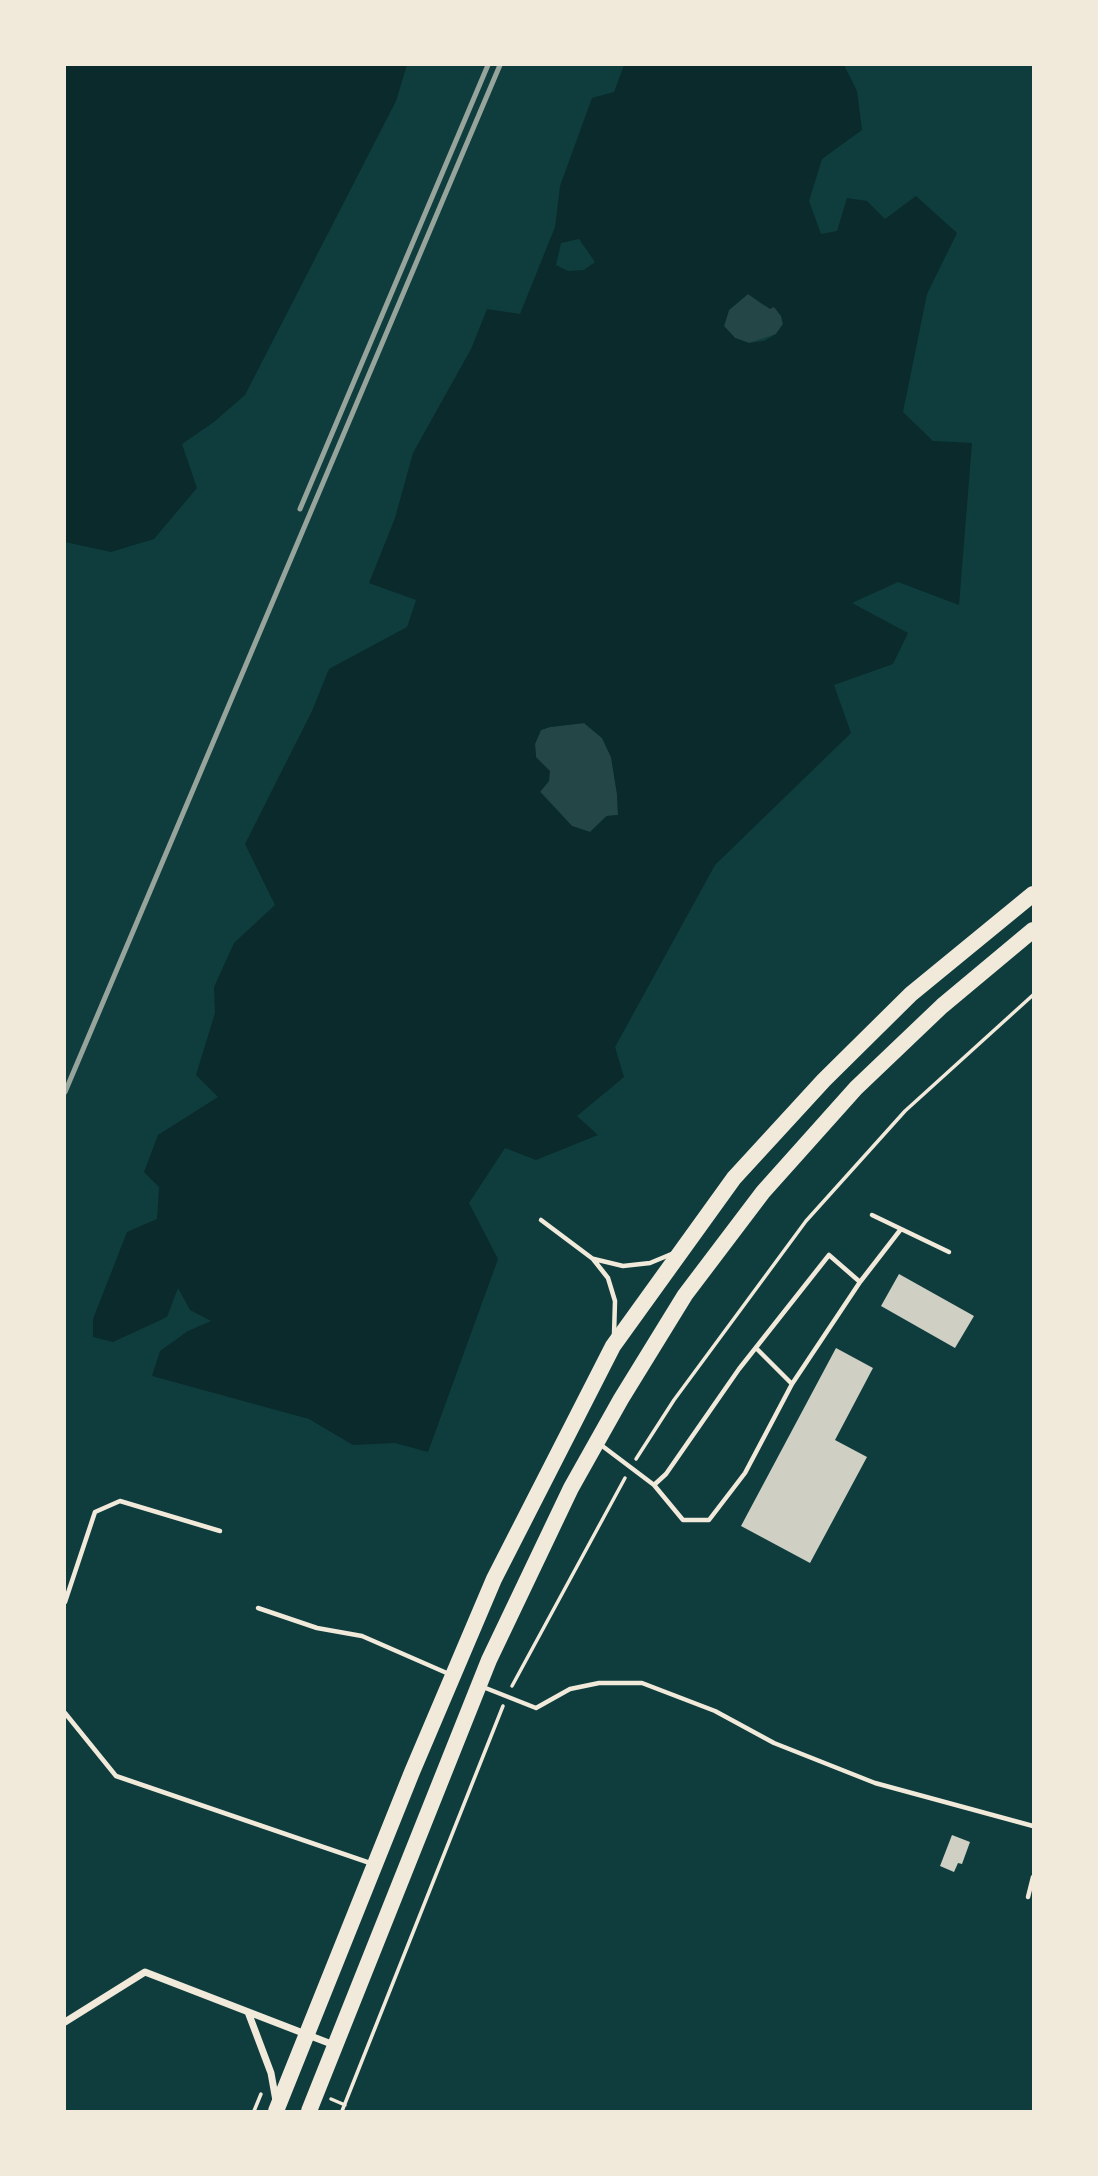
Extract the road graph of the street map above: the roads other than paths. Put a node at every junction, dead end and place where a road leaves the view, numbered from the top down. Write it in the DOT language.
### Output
graph roads {
  1 [pos="1033,894"];
  2 [pos="1033,930"];
  3 [pos="872,1215"];
  4 [pos="541,1220"];
  5 [pos="901,1229"];
  6 [pos="681,1250"];
  7 [pos="949,1252"];
  8 [pos="593,1259"];
  9 [pos="860,1282"];
  10 [pos="613,1346"];
  11 [pos="757,1349"];
  12 [pos="792,1384"];
  13 [pos="596,1442"];
  14 [pos="654,1485"];
  15 [pos="220,1531"];
  16 [pos="65,1602"];
  17 [pos="258,1608"];
  18 [pos="453,1676"];
  19 [pos="479,1685"];
  20 [pos="65,1713"];
  21 [pos="1033,1826"];
  22 [pos="374,1865"];
  23 [pos="1033,1877"];
  24 [pos="1028,1898"];
  25 [pos="248,2012"];
  26 [pos="65,2022"];
  27 [pos="307,2035"];
  28 [pos="335,2046"];
  29 [pos="277,2110"];
  30 [pos="309,2111"];
  1 -- 6 [label="highway"];
  2 -- 13 [label="highway"];
  3 -- 5 [label="lane"];
  4 -- 8 [label="lane"];
  5 -- 7 [label="lane"];
  5 -- 9 [label="lane"];
  6 -- 8 [label="lane"];
  6 -- 10 [label="highway"];
  8 -- 10 [label="lane"];
  9 -- 11 [label="lane"];
  9 -- 12 [label="lane"];
  10 -- 18 [label="highway"];
  11 -- 12 [label="lane"];
  11 -- 14 [label="lane"];
  12 -- 14 [label="lane"];
  13 -- 14 [label="lane"];
  13 -- 19 [label="highway"];
  15 -- 16 [label="lane"];
  17 -- 18 [label="lane"];
  18 -- 22 [label="highway"];
  19 -- 21 [label="lane"];
  19 -- 28 [label="highway"];
  20 -- 22 [label="lane"];
  22 -- 27 [label="highway"];
  23 -- 24 [label="lane"];
  25 -- 26 [label="street"];
  25 -- 27 [label="street"];
  25 -- 29 [label="street"];
  27 -- 28 [label="street"];
  27 -- 29 [label="highway"];
  28 -- 30 [label="highway"];
}
